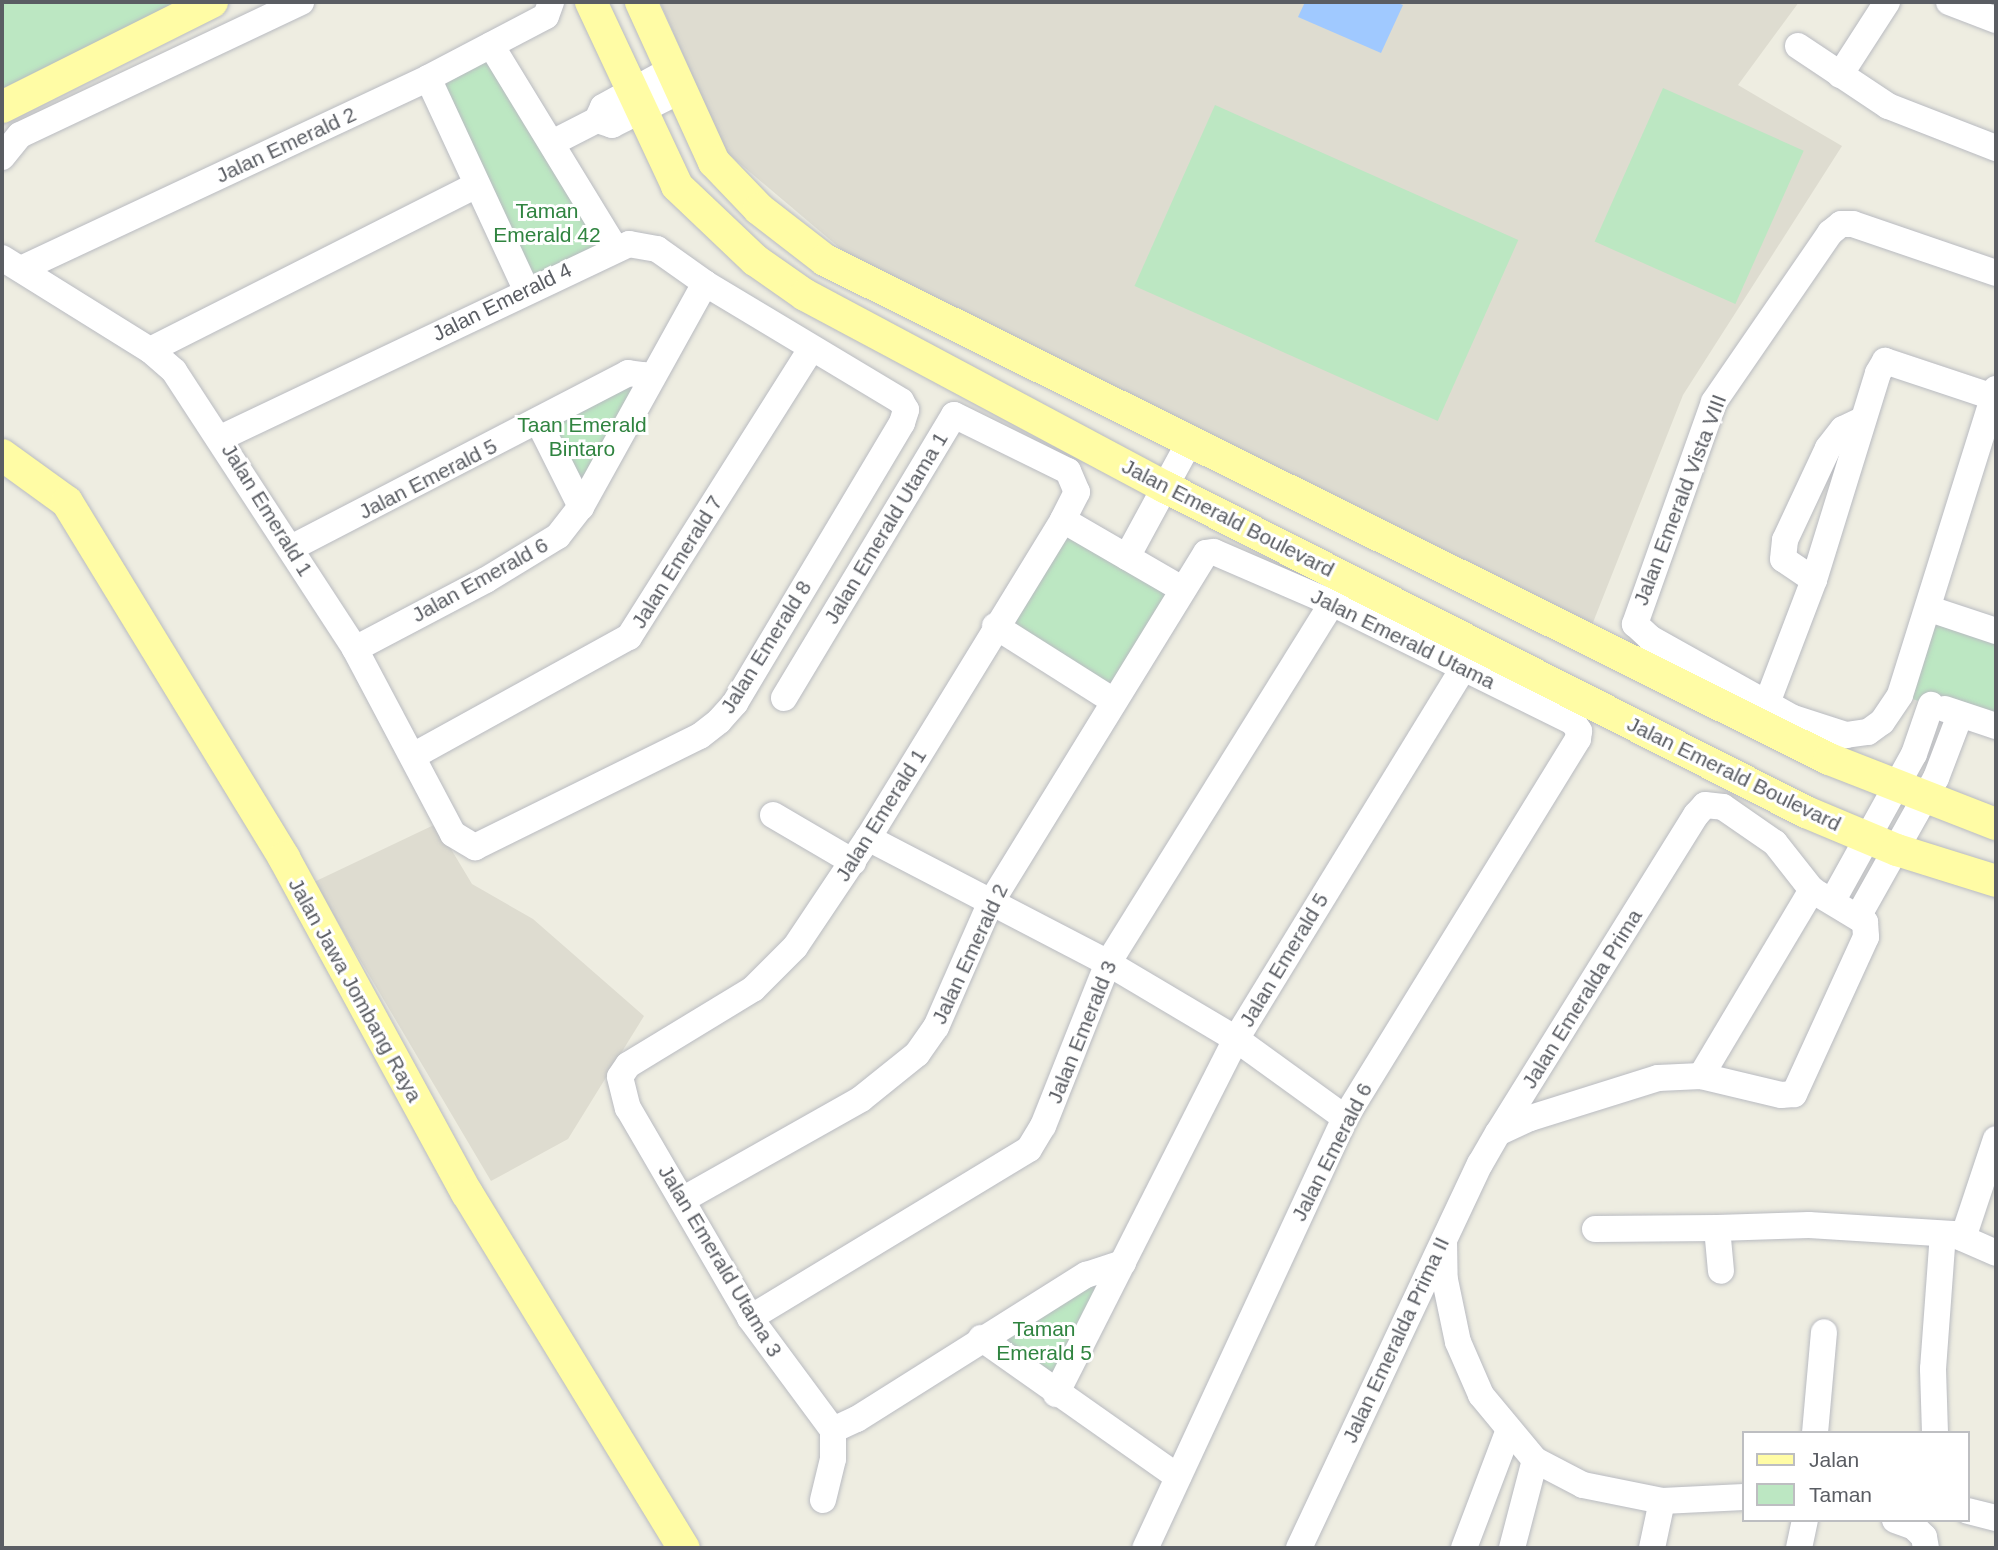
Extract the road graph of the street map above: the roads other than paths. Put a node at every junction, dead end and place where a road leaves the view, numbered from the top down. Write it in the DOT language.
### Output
graph roads {
  1 [pos="212,2"];
  2 [pos="301,2"];
  3 [pos="591,2"];
  4 [pos="641,2"];
  5 [pos="1887,2"];
  6 [pos="1949,2"];
  7 [pos="548,9"];
  8 [pos="1989,13"];
  9 [pos="491,45"];
  10 [pos="1798,46"];
  11 [pos="1840,75"];
  12 [pos="428,78"];
  13 [pos="675,80"];
  14 [pos="636,101"];
  15 [pos="2,107"];
  16 [pos="552,143"];
  17 [pos="1996,148"];
  18 [pos="2,157"];
  19 [pos="476,185"];
  20 [pos="615,248"];
  21 [pos="12,263"];
  22 [pos="1996,273"];
  23 [pos="705,284"];
  24 [pos="527,290"];
  25 [pos="811,349"];
  26 [pos="149,350"];
  27 [pos="648,382"];
  28 [pos="1995,393"];
  29 [pos="1862,420"];
  30 [pos="539,423"];
  31 [pos="902,423"];
  32 [pos="221,438"];
  33 [pos="1181,439"];
  34 [pos="2,455"];
  35 [pos="1157,483"];
  36 [pos="1077,492"];
  37 [pos="581,507"];
  38 [pos="1063,520"];
  39 [pos="291,548"];
  40 [pos="1214,552"];
  41 [pos="1119,553"];
  42 [pos="1814,580"];
  43 [pos="1182,589"];
  44 [pos="1332,603"];
  45 [pos="1930,609"];
  46 [pos="995,626"];
  47 [pos="1996,631"];
  48 [pos="355,649"];
  49 [pos="1462,668"];
  50 [pos="1900,695"];
  51 [pos="784,698"];
  52 [pos="1112,700"];
  53 [pos="1767,704"];
  54 [pos="1931,705"];
  55 [pos="1960,715"];
  56 [pos="1996,726"];
  57 [pos="1578,739"];
  58 [pos="413,756"];
  59 [pos="1895,788"];
  60 [pos="1925,799"];
  61 [pos="773,815"];
  62 [pos="1996,824"];
  63 [pos="453,834"];
  64 [pos="868,838"];
  65 [pos="1883,845"];
  66 [pos="853,862"];
  67 [pos="1996,881"];
  68 [pos="1822,895"];
  69 [pos="990,904"];
  70 [pos="1859,915"];
  71 [pos="1108,963"];
  72 [pos="1236,1039"];
  73 [pos="1701,1076"];
  74 [pos="620,1077"];
  75 [pos="1345,1118"];
  76 [pos="1498,1133"];
  77 [pos="1996,1139"];
  78 [pos="682,1200"];
  79 [pos="1717,1227"];
  80 [pos="1595,1229"];
  81 [pos="1444,1235"];
  82 [pos="1953,1236"];
  83 [pos="1996,1253"];
  84 [pos="1123,1263"];
  85 [pos="1721,1271"];
  86 [pos="750,1318"];
  87 [pos="1824,1332"];
  88 [pos="981,1338"];
  89 [pos="1056,1394"];
  90 [pos="833,1430"];
  91 [pos="1815,1431"];
  92 [pos="1935,1431"];
  93 [pos="1508,1432"];
  94 [pos="1535,1460"];
  95 [pos="1178,1477"];
  96 [pos="1742,1497"];
  97 [pos="823,1500"];
  98 [pos="1662,1500"];
  99 [pos="1970,1512"];
  100 [pos="1996,1518"];
  101 [pos="1805,1522"];
  102 [pos="1900,1522"];
  103 [pos="684,1548"];
  104 [pos="1145,1548"];
  105 [pos="1299,1548"];
  106 [pos="1464,1548"];
  107 [pos="1512,1548"];
  108 [pos="1652,1548"];
  109 [pos="1799,1548"];
  110 [pos="1926,1548"];
  1 -- 15 [label="main road"];
  2 -- 18 [label="street"];
  3 -- 14 [label="main road, Jalan Emerald Boulevard"];
  4 -- 13 [label="main road"];
  5 -- 11 [label="street"];
  6 -- 8 [label="street"];
  7 -- 9 [label="street, Jalan Emerald 2"];
  9 -- 12 [label="street, Jalan Emerald 2"];
  9 -- 16 [label="street"];
  10 -- 11 [label="street"];
  11 -- 17 [label="street"];
  12 -- 19 [label="street"];
  12 -- 21 [label="street, Jalan Emerald 2"];
  13 -- 14 [label="street"];
  13 -- 33 [label="main road"];
  14 -- 16 [label="street"];
  14 -- 35 [label="main road, Jalan Emerald Boulevard"];
  16 -- 20 [label="street"];
  19 -- 24 [label="street"];
  19 -- 26 [label="street"];
  20 -- 23 [label="street, Jalan Emerald 4"];
  20 -- 24 [label="street, Jalan Emerald 4"];
  21 -- 26 [label="street, Jalan Emerald 1"];
  22 -- 53 [label="street, Jalan Emerald Vista VIII"];
  23 -- 25 [label="street, Jalan Emerald 4"];
  23 -- 27 [label="street"];
  24 -- 32 [label="street, Jalan Emerald 4"];
  25 -- 31 [label="street, Jalan Emerald 4"];
  25 -- 58 [label="street, Jalan Emerald 7"];
  26 -- 32 [label="street, Jalan Emerald 1"];
  27 -- 30 [label="street, Jalan Emerald 5"];
  27 -- 37 [label="street, Jalan Emerald 6"];
  28 -- 29 [label="street"];
  28 -- 45 [label="street, Jalan Emerald Vista VIII"];
  29 -- 42 [label="street"];
  29 -- 42 [label="street"];
  30 -- 37 [label="street"];
  30 -- 39 [label="street, Jalan Emerald 5"];
  31 -- 63 [label="street, Jalan Emerald 8"];
  32 -- 39 [label="street, Jalan Emerald 1"];
  33 -- 35 [label="street"];
  33 -- 59 [label="main road"];
  34 -- 103 [label="main road, Jalan Jawa Jombang Raya"];
  35 -- 41 [label="street"];
  35 -- 65 [label="main road, Jalan Emerald Boulevard"];
  36 -- 38 [label="street, Jalan Emerald 1"];
  36 -- 51 [label="street, Jalan Emerald Utama 1"];
  37 -- 48 [label="street, Jalan Emerald 6"];
  38 -- 41 [label="street"];
  38 -- 46 [label="street, Jalan Emerald 1"];
  39 -- 48 [label="street, Jalan Emerald 1"];
  40 -- 43 [label="street, Jalan Emerald 2"];
  40 -- 44 [label="street, Jalan Emerald Utama"];
  41 -- 43 [label="street"];
  42 -- 53 [label="street"];
  43 -- 52 [label="street, Jalan Emerald 2"];
  44 -- 49 [label="street, Jalan Emerald Utama"];
  44 -- 71 [label="street, Jalan Emerald 3"];
  45 -- 47 [label="street"];
  45 -- 50 [label="street, Jalan Emerald Vista VIII"];
  46 -- 52 [label="street"];
  46 -- 64 [label="street, Jalan Emerald 1"];
  48 -- 58 [label="street, Jalan Emerald 1"];
  49 -- 57 [label="street, Jalan Emerald Utama"];
  49 -- 72 [label="street, Jalan Emerald 5"];
  50 -- 53 [label="street, Jalan Emerald Vista VIII"];
  50 -- 54 [label="street"];
  52 -- 69 [label="street, Jalan Emerald 2"];
  54 -- 55 [label="street"];
  54 -- 59 [label="street"];
  55 -- 56 [label="street"];
  55 -- 60 [label="street"];
  57 -- 75 [label="street, Jalan Emerald 6"];
  58 -- 63 [label="street, Jalan Emerald 1"];
  59 -- 60 [label="main road"];
  59 -- 65 [label="street"];
  60 -- 62 [label="main road"];
  60 -- 65 [label="street"];
  61 -- 66 [label="street"];
  64 -- 66 [label="street, Jalan Emerald 1"];
  64 -- 69 [label="street"];
  65 -- 67 [label="main road, Jalan Emerald Boulevard"];
  65 -- 68 [label="street"];
  65 -- 70 [label="street"];
  66 -- 74 [label="street, Jalan Emerald 1"];
  68 -- 70 [label="street, Jalan Emeralda Prima"];
  68 -- 73 [label="street"];
  68 -- 76 [label="street, Jalan Emeralda Prima"];
  69 -- 71 [label="street"];
  69 -- 78 [label="street, Jalan Emerald 2"];
  70 -- 73 [label="street, Jalan Emeralda Prima"];
  71 -- 72 [label="street"];
  71 -- 86 [label="street, Jalan Emerald 3"];
  72 -- 75 [label="street"];
  72 -- 84 [label="street, Jalan Emerald 5"];
  73 -- 76 [label="street, Jalan Emeralda Prima"];
  74 -- 78 [label="street, Jalan Emerald Utama 3"];
  75 -- 95 [label="street, Jalan Emerald 6"];
  76 -- 81 [label="street, Jalan Emeralda Prima II"];
  77 -- 82 [label="street"];
  78 -- 86 [label="street, Jalan Emerald Utama 3"];
  79 -- 80 [label="street"];
  79 -- 82 [label="street"];
  79 -- 85 [label="street"];
  81 -- 93 [label="street"];
  81 -- 105 [label="street, Jalan Emeralda Prima II"];
  82 -- 83 [label="street"];
  82 -- 92 [label="street"];
  84 -- 88 [label="street"];
  84 -- 89 [label="street, Jalan Emerald 5"];
  86 -- 90 [label="street, Jalan Emerald Utama 3"];
  87 -- 91 [label="street"];
  88 -- 89 [label="street"];
  88 -- 90 [label="street"];
  89 -- 95 [label="street"];
  90 -- 97 [label="street"];
  93 -- 94 [label="street"];
  93 -- 106 [label="street"];
  94 -- 98 [label="street"];
  94 -- 107 [label="street"];
  95 -- 104 [label="street, Jalan Emerald 6"];
  96 -- 98 [label="street"];
  98 -- 108 [label="street"];
  99 -- 100 [label="street"];
  101 -- 109 [label="street"];
  102 -- 110 [label="street"];
}
